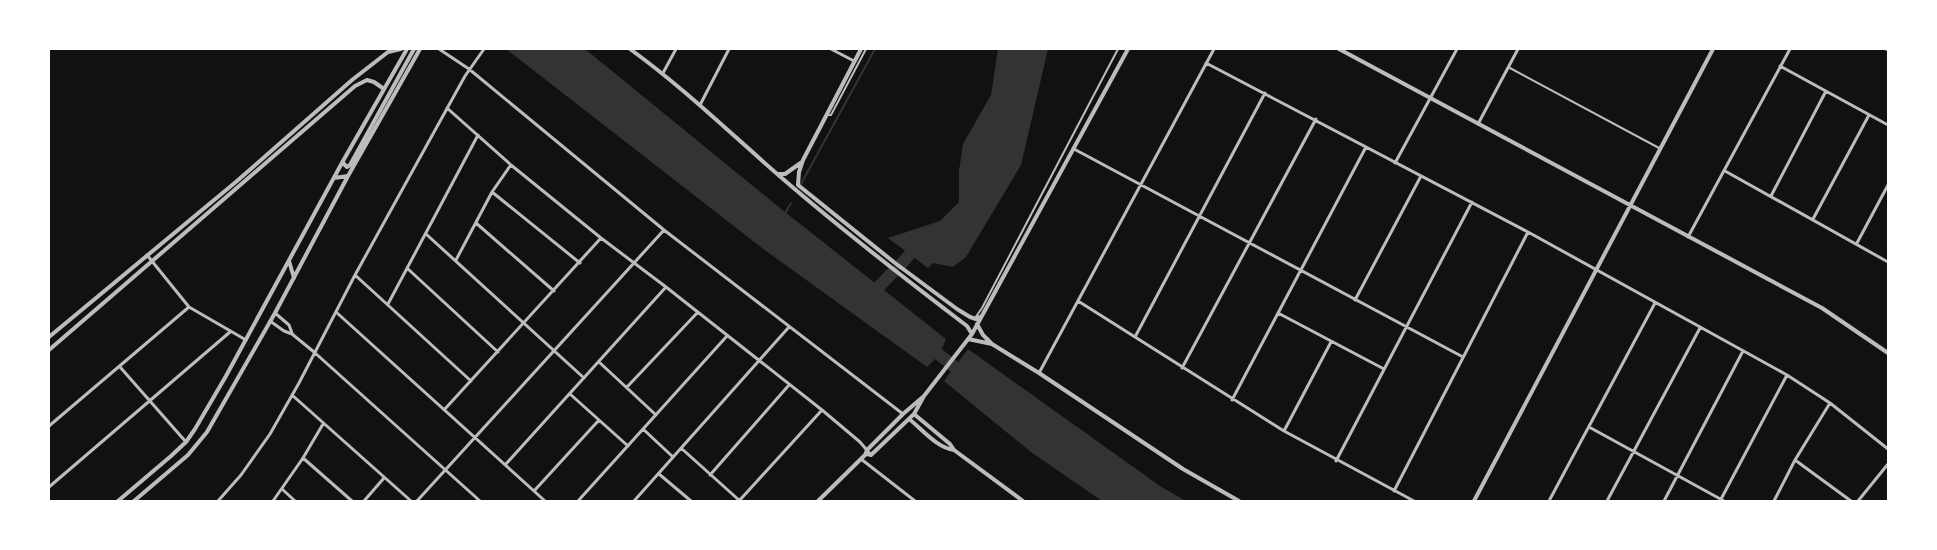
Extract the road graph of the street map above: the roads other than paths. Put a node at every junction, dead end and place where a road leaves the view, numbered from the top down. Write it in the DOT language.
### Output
graph roads {
  1 [pos="400,49"];
  2 [pos="407,49"];
  3 [pos="414,49"];
  4 [pos="420,49"];
  5 [pos="440,49"];
  6 [pos="484,49"];
  7 [pos="630,49"];
  8 [pos="676,49"];
  9 [pos="729,49"];
  10 [pos="831,49"];
  11 [pos="861,49"];
  12 [pos="866,49"];
  13 [pos="1118,49"];
  14 [pos="1128,49"];
  15 [pos="1214,49"];
  16 [pos="1339,49"];
  17 [pos="1457,49"];
  18 [pos="1518,49"];
  19 [pos="1712,49"];
  20 [pos="1790,49"];
  21 [pos="854,61"];
  22 [pos="1206,62"];
  23 [pos="1780,66"];
  24 [pos="1508,68"];
  25 [pos="469,69"];
  26 [pos="663,73"];
  27 [pos="384,89"];
  28 [pos="1826,91"];
  29 [pos="1265,93"];
  30 [pos="1430,98"];
  31 [pos="700,105"];
  32 [pos="447,108"];
  33 [pos="829,115"];
  34 [pos="1869,115"];
  35 [pos="1316,119"];
  36 [pos="1478,124"];
  37 [pos="1888,125"];
  38 [pos="478,136"];
  39 [pos="1366,147"];
  40 [pos="1659,148"];
  41 [pos="1074,149"];
  42 [pos="803,160"];
  43 [pos="343,161"];
  44 [pos="1395,163"];
  45 [pos="511,165"];
  46 [pos="1725,171"];
  47 [pos="778,174"];
  48 [pos="348,176"];
  49 [pos="1420,176"];
  50 [pos="334,178"];
  51 [pos="1141,184"];
  52 [pos="1888,185"];
  53 [pos="492,192"];
  54 [pos="1771,196"];
  55 [pos="1472,202"];
  56 [pos="1630,204"];
  57 [pos="1198,215"];
  58 [pos="1813,218"];
  59 [pos="476,223"];
  60 [pos="664,230"];
  61 [pos="1528,232"];
  62 [pos="426,234"];
  63 [pos="1688,237"];
  64 [pos="601,238"];
  65 [pos="1250,243"];
  66 [pos="1857,243"];
  67 [pos="147,255"];
  68 [pos="151,260"];
  69 [pos="456,260"];
  70 [pos="289,261"];
  71 [pos="1888,262"];
  72 [pos="580,263"];
  73 [pos="635,264"];
  74 [pos="408,269"];
  75 [pos="1301,270"];
  76 [pos="1595,270"];
  77 [pos="355,275"];
  78 [pos="294,278"];
  79 [pos="666,287"];
  80 [pos="929,289"];
  81 [pos="554,291"];
  82 [pos="926,295"];
  83 [pos="1078,300"];
  84 [pos="1355,300"];
  85 [pos="1655,303"];
  86 [pos="388,304"];
  87 [pos="190,307"];
  88 [pos="954,307"];
  89 [pos="275,312"];
  90 [pos="336,312"];
  91 [pos="698,312"];
  92 [pos="950,313"];
  93 [pos="1278,313"];
  94 [pos="981,316"];
  95 [pos="974,319"];
  96 [pos="270,321"];
  97 [pos="524,324"];
  98 [pos="977,324"];
  99 [pos="789,327"];
  100 [pos="1406,327"];
  101 [pos="1700,328"];
  102 [pos="230,332"];
  103 [pos="292,334"];
  104 [pos="972,334"];
  105 [pos="727,336"];
  106 [pos="49,337"];
  107 [pos="1135,337"];
  108 [pos="968,339"];
  109 [pos="246,340"];
  110 [pos="1331,342"];
  111 [pos="992,344"];
  112 [pos="49,350"];
  113 [pos="554,351"];
  114 [pos="1743,351"];
  115 [pos="314,352"];
  116 [pos="498,352"];
  117 [pos="1888,353"];
  118 [pos="1463,357"];
  119 [pos="760,361"];
  120 [pos="599,362"];
  121 [pos="120,367"];
  122 [pos="1182,368"];
  123 [pos="1384,369"];
  124 [pos="1040,373"];
  125 [pos="1787,375"];
  126 [pos="584,378"];
  127 [pos="471,381"];
  128 [pos="789,385"];
  129 [pos="626,388"];
  130 [pos="570,394"];
  131 [pos="292,395"];
  132 [pos="924,396"];
  133 [pos="1232,400"];
  134 [pos="150,401"];
  135 [pos="1830,403"];
  136 [pos="444,410"];
  137 [pos="822,410"];
  138 [pos="903,414"];
  139 [pos="914,414"];
  140 [pos="656,415"];
  141 [pos="909,419"];
  142 [pos="599,420"];
  143 [pos="323,424"];
  144 [pos="49,426"];
  145 [pos="1588,427"];
  146 [pos="643,429"];
  147 [pos="1284,431"];
  148 [pos="474,438"];
  149 [pos="186,442"];
  150 [pos="628,446"];
  151 [pos="681,448"];
  152 [pos="1888,449"];
  153 [pos="954,450"];
  154 [pos="1633,451"];
  155 [pos="868,453"];
  156 [pos="673,457"];
  157 [pos="303,458"];
  158 [pos="861,459"];
  159 [pos="1795,460"];
  160 [pos="1336,461"];
  161 [pos="1888,464"];
  162 [pos="505,465"];
  163 [pos="445,470"];
  164 [pos="659,474"];
  165 [pos="710,474"];
  166 [pos="1677,475"];
  167 [pos="384,478"];
  168 [pos="49,486"];
  169 [pos="282,489"];
  170 [pos="534,491"];
  171 [pos="1394,491"];
  172 [pos="909,497"];
  173 [pos="121,500"];
  174 [pos="134,501"];
  175 [pos="218,501"];
  176 [pos="273,501"];
  177 [pos="295,501"];
  178 [pos="352,501"];
  179 [pos="364,501"];
  180 [pos="411,501"];
  181 [pos="417,501"];
  182 [pos="480,501"];
  183 [pos="545,501"];
  184 [pos="578,501"];
  185 [pos="634,501"];
  186 [pos="689,501"];
  187 [pos="740,501"];
  188 [pos="818,501"];
  189 [pos="905,501"];
  190 [pos="915,501"];
  191 [pos="1023,501"];
  192 [pos="1239,501"];
  193 [pos="1414,501"];
  194 [pos="1474,501"];
  195 [pos="1549,501"];
  196 [pos="1607,501"];
  197 [pos="1664,501"];
  198 [pos="1722,501"];
  199 [pos="1774,501"];
  200 [pos="1851,501"];
  201 [pos="1858,501"];
  1 -- 67 [label="street"];
  2 -- 27 [label="street"];
  3 -- 43 [label="street"];
  4 -- 48 [label="street"];
  5 -- 25 [label="street"];
  6 -- 25 [label="street"];
  7 -- 26 [label="street"];
  8 -- 26 [label="street"];
  9 -- 31 [label="street"];
  10 -- 21 [label="street"];
  11 -- 21 [label="street"];
  12 -- 33 [label="lane"];
  13 -- 95 [label="lane"];
  14 -- 41 [label="street"];
  15 -- 22 [label="street"];
  16 -- 30 [label="street"];
  17 -- 30 [label="street"];
  18 -- 24 [label="street"];
  19 -- 40 [label="street"];
  20 -- 23 [label="street"];
  21 -- 33 [label="street"];
  22 -- 29 [label="street"];
  22 -- 51 [label="street"];
  23 -- 28 [label="street"];
  23 -- 46 [label="street"];
  24 -- 36 [label="street"];
  24 -- 40 [label="lane"];
  25 -- 32 [label="street"];
  25 -- 60 [label="street"];
  26 -- 31 [label="street"];
  27 -- 43 [label="street"];
  27 -- 68 [label="street"];
  28 -- 34 [label="street"];
  28 -- 54 [label="street"];
  29 -- 35 [label="street"];
  29 -- 57 [label="street"];
  30 -- 36 [label="street"];
  30 -- 44 [label="street"];
  31 -- 47 [label="street"];
  32 -- 38 [label="street"];
  32 -- 77 [label="street"];
  33 -- 42 [label="street"];
  34 -- 37 [label="street"];
  34 -- 58 [label="street"];
  35 -- 39 [label="street"];
  35 -- 65 [label="street"];
  36 -- 56 [label="street"];
  38 -- 45 [label="street"];
  38 -- 62 [label="street"];
  39 -- 44 [label="street"];
  39 -- 75 [label="street"];
  40 -- 56 [label="street"];
  41 -- 51 [label="street"];
  41 -- 94 [label="street"];
  42 -- 47 [label="street"];
  42 -- 80 [label="street"];
  43 -- 50 [label="street"];
  44 -- 49 [label="street"];
  45 -- 53 [label="street"];
  45 -- 64 [label="street"];
  46 -- 54 [label="street"];
  46 -- 63 [label="street"];
  47 -- 82 [label="street"];
  48 -- 50 [label="street"];
  48 -- 78 [label="street"];
  49 -- 55 [label="street"];
  49 -- 84 [label="street"];
  50 -- 70 [label="street"];
  51 -- 57 [label="street"];
  51 -- 83 [label="street"];
  52 -- 66 [label="street"];
  53 -- 59 [label="street"];
  53 -- 72 [label="street"];
  54 -- 58 [label="street"];
  55 -- 61 [label="street"];
  55 -- 100 [label="street"];
  56 -- 63 [label="street"];
  56 -- 76 [label="street"];
  57 -- 65 [label="street"];
  57 -- 107 [label="street"];
  58 -- 66 [label="street"];
  59 -- 69 [label="street"];
  59 -- 81 [label="street"];
  60 -- 73 [label="street"];
  60 -- 99 [label="street"];
  61 -- 76 [label="street"];
  61 -- 118 [label="street"];
  62 -- 69 [label="street"];
  62 -- 74 [label="street"];
  63 -- 117 [label="street"];
  64 -- 72 [label="street"];
  64 -- 73 [label="street"];
  65 -- 75 [label="street"];
  65 -- 122 [label="street"];
  66 -- 71 [label="street"];
  67 -- 68 [label="street"];
  67 -- 106 [label="street"];
  68 -- 87 [label="street"];
  68 -- 112 [label="street"];
  69 -- 97 [label="street"];
  70 -- 78 [label="street"];
  70 -- 109 [label="street"];
  72 -- 81 [label="street"];
  73 -- 79 [label="street"];
  73 -- 113 [label="street"];
  74 -- 86 [label="street"];
  74 -- 116 [label="street"];
  75 -- 84 [label="street"];
  75 -- 93 [label="street"];
  76 -- 85 [label="street"];
  76 -- 194 [label="street"];
  77 -- 86 [label="street"];
  77 -- 90 [label="street"];
  78 -- 89 [label="street"];
  79 -- 91 [label="street"];
  79 -- 120 [label="street"];
  80 -- 82 [label="street"];
  80 -- 88 [label="street"];
  81 -- 97 [label="street"];
  82 -- 92 [label="street"];
  83 -- 107 [label="street"];
  83 -- 124 [label="street"];
  84 -- 100 [label="street"];
  85 -- 101 [label="street"];
  85 -- 145 [label="street"];
  86 -- 127 [label="street"];
  87 -- 102 [label="street"];
  87 -- 121 [label="street"];
  88 -- 92 [label="street"];
  88 -- 95 [label="street"];
  89 -- 96 [label="street"];
  89 -- 103 [label="street"];
  90 -- 115 [label="street"];
  90 -- 136 [label="street"];
  91 -- 105 [label="street"];
  91 -- 129 [label="street"];
  92 -- 104 [label="street"];
  93 -- 110 [label="street"];
  93 -- 133 [label="street"];
  94 -- 95 [label="street"];
  94 -- 98 [label="street"];
  96 -- 103 [label="street"];
  96 -- 174 [label="street"];
  97 -- 113 [label="street"];
  97 -- 116 [label="street"];
  98 -- 104 [label="street"];
  98 -- 111 [label="street"];
  99 -- 119 [label="street"];
  99 -- 138 [label="street"];
  100 -- 118 [label="street"];
  100 -- 123 [label="street"];
  101 -- 114 [label="street"];
  101 -- 154 [label="street"];
  102 -- 109 [label="street"];
  102 -- 134 [label="street"];
  103 -- 115 [label="street"];
  104 -- 108 [label="street"];
  105 -- 119 [label="street"];
  105 -- 140 [label="street"];
  107 -- 122 [label="street"];
  108 -- 111 [label="street"];
  108 -- 132 [label="street"];
  109 -- 149 [label="street"];
  110 -- 123 [label="street"];
  110 -- 147 [label="street"];
  111 -- 124 [label="street"];
  113 -- 126 [label="street"];
  113 -- 148 [label="street"];
  114 -- 125 [label="street"];
  114 -- 166 [label="street"];
  115 -- 131 [label="street"];
  115 -- 163 [label="street"];
  116 -- 127 [label="street"];
  118 -- 171 [label="street"];
  119 -- 128 [label="street"];
  119 -- 151 [label="street"];
  120 -- 126 [label="street"];
  120 -- 129 [label="street"];
  121 -- 134 [label="street"];
  121 -- 144 [label="street"];
  122 -- 133 [label="street"];
  123 -- 160 [label="street"];
  124 -- 192 [label="street"];
  125 -- 135 [label="street"];
  125 -- 198 [label="street"];
  126 -- 130 [label="street"];
  127 -- 136 [label="street"];
  128 -- 137 [label="street"];
  128 -- 165 [label="street"];
  129 -- 140 [label="street"];
  130 -- 142 [label="street"];
  130 -- 162 [label="street"];
  131 -- 143 [label="street"];
  131 -- 175 [label="street"];
  132 -- 138 [label="street"];
  132 -- 139 [label="street"];
  133 -- 147 [label="street"];
  134 -- 149 [label="street"];
  134 -- 168 [label="street"];
  135 -- 152 [label="street"];
  135 -- 159 [label="street"];
  136 -- 148 [label="street"];
  137 -- 155 [label="street"];
  137 -- 187 [label="street"];
  138 -- 155 [label="street"];
  139 -- 141 [label="street"];
  139 -- 153 [label="street"];
  140 -- 146 [label="street"];
  141 -- 153 [label="street"];
  141 -- 155 [label="street"];
  142 -- 150 [label="street"];
  142 -- 170 [label="street"];
  143 -- 157 [label="street"];
  143 -- 167 [label="street"];
  145 -- 154 [label="street"];
  145 -- 195 [label="street"];
  146 -- 150 [label="street"];
  146 -- 156 [label="street"];
  147 -- 160 [label="street"];
  148 -- 162 [label="street"];
  148 -- 163 [label="street"];
  149 -- 173 [label="street"];
  150 -- 184 [label="street"];
  151 -- 156 [label="street"];
  151 -- 165 [label="street"];
  153 -- 191 [label="street"];
  154 -- 166 [label="street"];
  154 -- 196 [label="street"];
  155 -- 158 [label="street"];
  156 -- 164 [label="street"];
  157 -- 169 [label="street"];
  157 -- 178 [label="street"];
  158 -- 172 [label="street"];
  158 -- 188 [label="street"];
  159 -- 199 [label="street"];
  159 -- 200 [label="street"];
  160 -- 171 [label="street"];
  161 -- 201 [label="street"];
  162 -- 170 [label="street"];
  163 -- 181 [label="street"];
  163 -- 182 [label="street"];
  164 -- 185 [label="street"];
  164 -- 186 [label="street"];
  165 -- 187 [label="street"];
  166 -- 197 [label="street"];
  166 -- 198 [label="street"];
  167 -- 179 [label="street"];
  167 -- 180 [label="street"];
  169 -- 176 [label="street"];
  169 -- 177 [label="street"];
  170 -- 183 [label="street"];
  171 -- 193 [label="street"];
  172 -- 189 [label="street"];
  172 -- 190 [label="street"];
}
